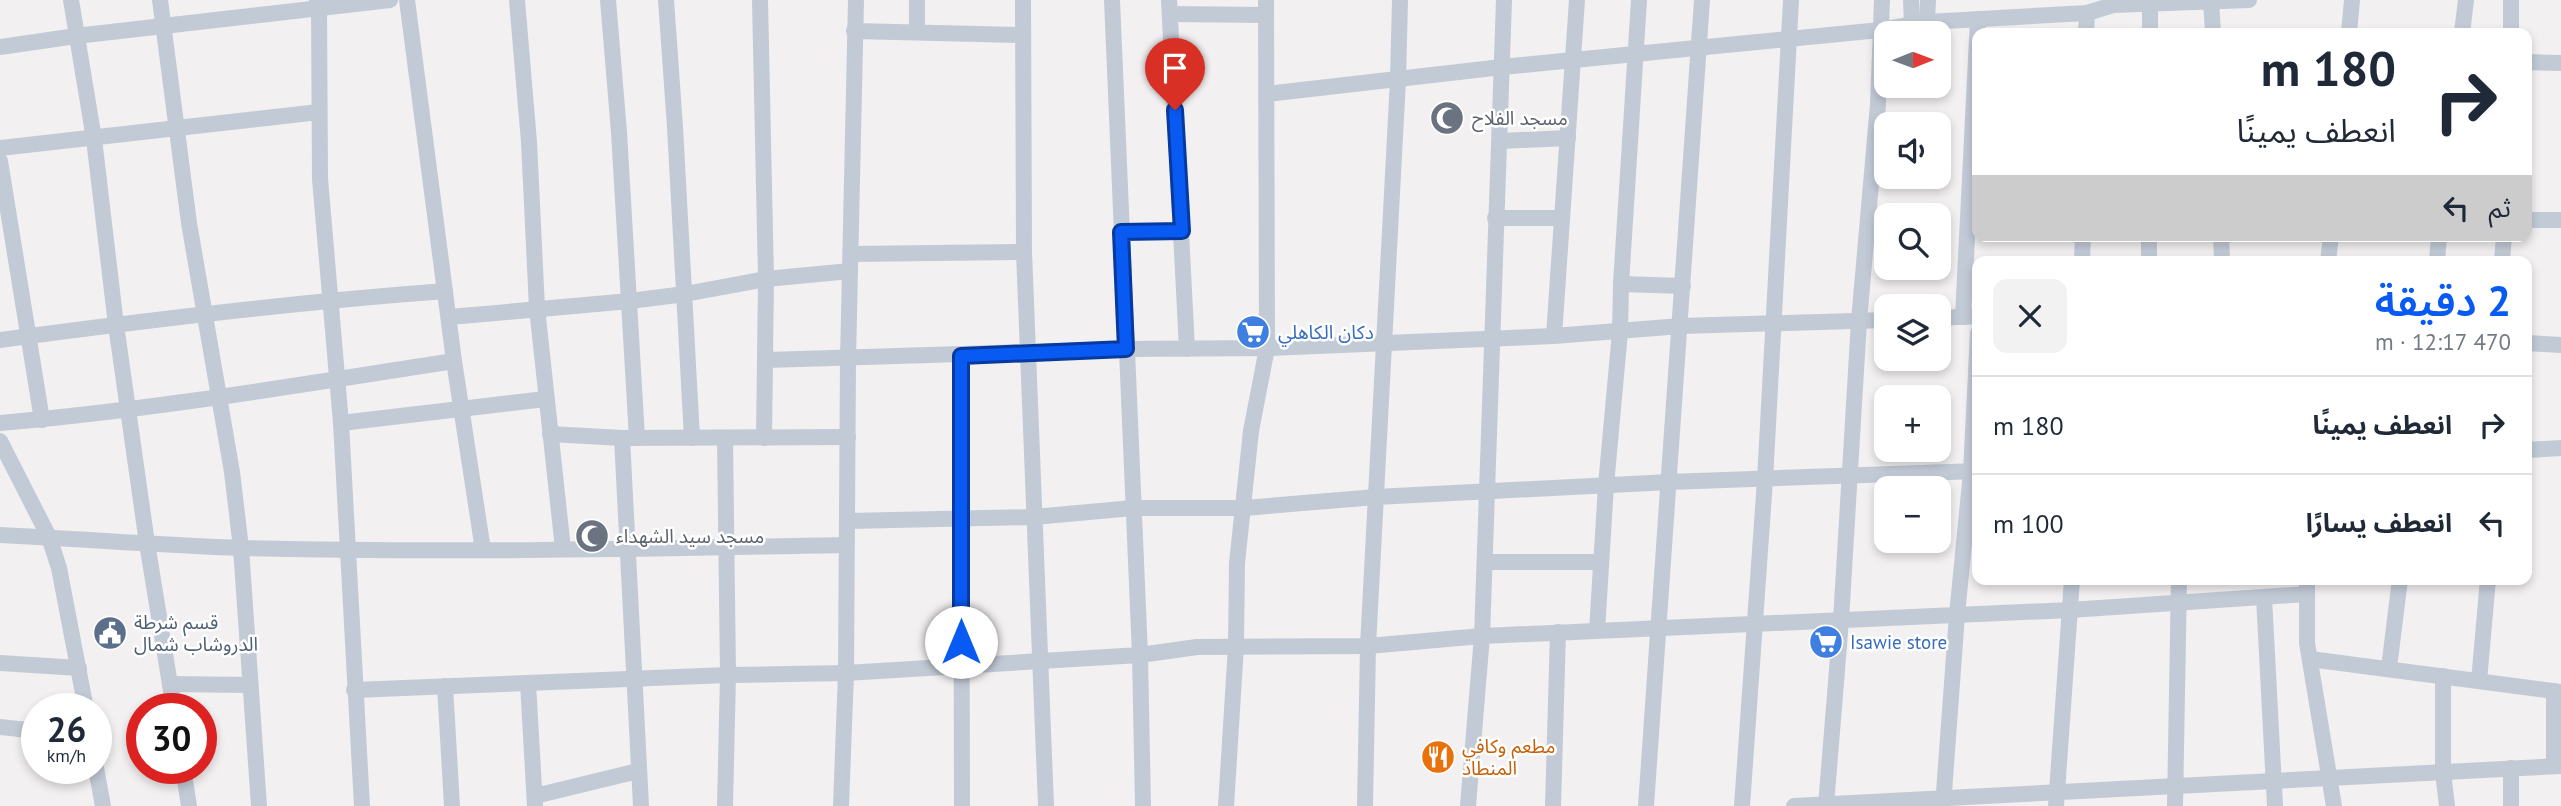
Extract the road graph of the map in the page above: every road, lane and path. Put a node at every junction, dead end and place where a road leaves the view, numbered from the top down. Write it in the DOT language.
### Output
graph roads {
  1 [pos="71,0"];
  2 [pos="160,0"];
  3 [pos="390,0"];
  4 [pos="407,0"];
  5 [pos="517,0"];
  6 [pos="608,0"];
  7 [pos="666,0"];
  8 [pos="760,0"];
  9 [pos="856,0"];
  10 [pos="917,0"];
  11 [pos="1023,0"];
  12 [pos="1112,0"];
  13 [pos="1400,0"];
  14 [pos="1504,0"];
  15 [pos="1577,0"];
  16 [pos="1639,0"];
  17 [pos="1702,0"];
  18 [pos="1790,0"];
  19 [pos="1882,0"];
  20 [pos="1911,0"];
  21 [pos="1928,0"];
  22 [pos="2211,0"];
  23 [pos="2249,0"];
  24 [pos="2352,0"];
  25 [pos="2466,0"];
  26 [pos="2511,0"];
  27 [pos="2150,2"];
  28 [pos="318,4"];
  29 [pos="1170,7"];
  30 [pos="2024,7"];
  31 [pos="1266,8"];
  32 [pos="2087,13"];
  33 [pos="1978,19"];
  34 [pos="1881,21"];
  35 [pos="1918,21"];
  36 [pos="1920,21"];
  37 [pos="1948,21"];
  38 [pos="164,27"];
  39 [pos="1978,28"];
  40 [pos="2087,28"];
  41 [pos="2150,28"];
  42 [pos="2213,28"];
  43 [pos="2349,28"];
  44 [pos="2463,28"];
  45 [pos="2511,28"];
  46 [pos="1874,31"];
  47 [pos="854,32"];
  48 [pos="917,32"];
  49 [pos="76,36"];
  50 [pos="1021,36"];
  51 [pos="1789,38"];
  52 [pos="0,47"];
  53 [pos="1698,47"];
  54 [pos="1634,54"];
  55 [pos="1573,60"];
  56 [pos="2532,62"];
  57 [pos="2561,63"];
  58 [pos="1502,67"];
  59 [pos="1398,80"];
  60 [pos="1266,94"];
  61 [pos="1878,98"];
  62 [pos="319,112"];
  63 [pos="178,127"];
  64 [pos="1568,138"];
  65 [pos="94,139"];
  66 [pos="1500,141"];
  67 [pos="0,148"];
  68 [pos="0,161"];
  69 [pos="1495,218"];
  70 [pos="1562,218"];
  71 [pos="2532,220"];
  72 [pos="2561,220"];
  73 [pos="1182,231"];
  74 [pos="1121,232"];
  75 [pos="1972,242"];
  76 [pos="1024,252"];
  77 [pos="851,254"];
  78 [pos="850,271"];
  79 [pos="766,279"];
  80 [pos="1621,284"];
  81 [pos="1683,286"];
  82 [pos="445,291"];
  83 [pos="685,294"];
  84 [pos="330,300"];
  85 [pos="630,301"];
  86 [pos="537,309"];
  87 [pos="206,313"];
  88 [pos="1970,316"];
  89 [pos="450,317"];
  90 [pos="1951,317"];
  91 [pos="1874,320"];
  92 [pos="1859,321"];
  93 [pos="1773,324"];
  94 [pos="116,325"];
  95 [pos="1681,326"];
  96 [pos="1620,332"];
  97 [pos="27,336"];
  98 [pos="1555,336"];
  99 [pos="1492,338"];
  100 [pos="0,340"];
  101 [pos="2532,343"];
  102 [pos="1383,344"];
  103 [pos="2561,345"];
  104 [pos="1267,348"];
  105 [pos="1126,349"];
  106 [pos="1187,349"];
  107 [pos="1029,354"];
  108 [pos="961,356"];
  109 [pos="766,360"];
  110 [pos="848,360"];
  111 [pos="454,361"];
  112 [pos="336,378"];
  113 [pos="219,397"];
  114 [pos="545,399"];
  115 [pos="129,408"];
  116 [pos="461,408"];
  117 [pos="43,420"];
  118 [pos="0,423"];
  119 [pos="341,423"];
  120 [pos="550,434"];
  121 [pos="848,437"];
  122 [pos="629,438"];
  123 [pos="692,438"];
  124 [pos="725,438"];
  125 [pos="764,438"];
  126 [pos="0,441"];
  127 [pos="2561,448"];
  128 [pos="2532,450"];
  129 [pos="1972,471"];
  130 [pos="1851,477"];
  131 [pos="1765,480"];
  132 [pos="1669,482"];
  133 [pos="1606,485"];
  134 [pos="1972,488"];
  135 [pos="1488,491"];
  136 [pos="1376,497"];
  137 [pos="1133,508"];
  138 [pos="1244,508"];
  139 [pos="1034,517"];
  140 [pos="962,519"];
  141 [pos="848,521"];
  142 [pos="0,535"];
  143 [pos="49,537"];
  144 [pos="147,543"];
  145 [pos="846,545"];
  146 [pos="726,547"];
  147 [pos="241,548"];
  148 [pos="628,548"];
  149 [pos="563,549"];
  150 [pos="348,550"];
  151 [pos="483,550"];
  152 [pos="1485,562"];
  153 [pos="1601,562"];
  154 [pos="2072,585"];
  155 [pos="2179,585"];
  156 [pos="2399,585"];
  157 [pos="2487,585"];
  158 [pos="2307,587"];
  159 [pos="2264,597"];
  160 [pos="2179,601"];
  161 [pos="2070,610"];
  162 [pos="1957,615"];
  163 [pos="1842,620"];
  164 [pos="1755,624"];
  165 [pos="1659,628"];
  166 [pos="1597,631"];
  167 [pos="1558,632"];
  168 [pos="1482,636"];
  169 [pos="1236,646"];
  170 [pos="1368,646"];
  171 [pos="1140,655"];
  172 [pos="2309,659"];
  173 [pos="1041,661"];
  174 [pos="0,663"];
  175 [pos="961,667"];
  176 [pos="79,668"];
  177 [pos="2389,668"];
  178 [pos="846,673"];
  179 [pos="728,675"];
  180 [pos="2443,676"];
  181 [pos="634,679"];
  182 [pos="2479,681"];
  183 [pos="528,682"];
  184 [pos="170,684"];
  185 [pos="249,685"];
  186 [pos="445,686"];
  187 [pos="354,690"];
  188 [pos="2557,692"];
  189 [pos="83,693"];
  190 [pos="171,693"];
  191 [pos="0,727"];
  192 [pos="21,729"];
  193 [pos="2557,766"];
  194 [pos="2511,768"];
  195 [pos="638,771"];
  196 [pos="2443,772"];
  197 [pos="2329,778"];
  198 [pos="2275,782"];
  199 [pos="99,784"];
  200 [pos="186,784"];
  201 [pos="2176,785"];
  202 [pos="2056,799"];
  203 [pos="535,801"];
  204 [pos="1944,802"];
  205 [pos="1826,805"];
  206 [pos="103,806"];
  207 [pos="189,806"];
  208 [pos="259,806"];
  209 [pos="362,806"];
  210 [pos="452,806"];
  211 [pos="641,806"];
  212 [pos="725,806"];
  213 [pos="841,806"];
  214 [pos="962,806"];
  215 [pos="1046,806"];
  216 [pos="1143,806"];
  217 [pos="1226,806"];
  218 [pos="1365,806"];
  219 [pos="1468,806"];
  220 [pos="1553,806"];
  221 [pos="1646,806"];
  222 [pos="1742,806"];
  223 [pos="1794,806"];
  224 [pos="2175,806"];
  225 [pos="2275,806"];
  226 [pos="2334,806"];
  227 [pos="2447,806"];
  228 [pos="2511,806"];
  1 -- 49 [label="street"];
  2 -- 38 [label="street"];
  3 -- 28 [label="street"];
  4 -- 82 [label="street"];
  5 -- 86 [label="street"];
  6 -- 85 [label="street"];
  7 -- 83 [label="street"];
  8 -- 79 [label="street"];
  9 -- 47 [label="street"];
  10 -- 48 [label="street"];
  11 -- 50 [label="street"];
  12 -- 74 [label="street"];
  13 -- 59 [label="street"];
  14 -- 58 [label="street"];
  15 -- 55 [label="street"];
  16 -- 54 [label="street"];
  17 -- 53 [label="street"];
  18 -- 51 [label="street"];
  19 -- 34 [label="street"];
  20 -- 35 [label="street"];
  21 -- 36 [label="street"];
  22 -- 23 [label="street"];
  22 -- 27 [label="street"];
  22 -- 42 [label="street"];
  24 -- 43 [label="street"];
  25 -- 44 [label="street"];
  26 -- 45 [label="street"];
  27 -- 32 [label="street"];
  27 -- 41 [label="street"];
  28 -- 38 [label="street"];
  28 -- 62 [label="street"];
  29 -- 31 [label="street"];
  29 -- 73 [label="street"];
  30 -- 32 [label="street"];
  30 -- 33 [label="street"];
  31 -- 60 [label="street"];
  32 -- 40 [label="street"];
  33 -- 37 [label="street"];
  33 -- 39 [label="street"];
  38 -- 49 [label="street"];
  38 -- 63 [label="street"];
  46 -- 51 [label="street"];
  47 -- 48 [label="street"];
  47 -- 77 [label="street"];
  48 -- 50 [label="street"];
  49 -- 52 [label="street"];
  49 -- 65 [label="street"];
  50 -- 76 [label="street"];
  51 -- 53 [label="street"];
  51 -- 93 [label="street"];
  53 -- 54 [label="street"];
  53 -- 81 [label="street"];
  54 -- 55 [label="street"];
  54 -- 80 [label="street"];
  55 -- 58 [label="street"];
  55 -- 64 [label="street"];
  56 -- 57 [label="street"];
  58 -- 59 [label="street"];
  58 -- 66 [label="street"];
  59 -- 60 [label="street"];
  59 -- 102 [label="street"];
  60 -- 104 [label="street"];
  61 -- 92 [label="street"];
  62 -- 63 [label="street"];
  62 -- 84 [label="street"];
  63 -- 65 [label="street"];
  63 -- 87 [label="street"];
  64 -- 66 [label="street"];
  64 -- 70 [label="street"];
  65 -- 67 [label="street"];
  65 -- 94 [label="street"];
  66 -- 69 [label="street"];
  68 -- 97 [label="street"];
  69 -- 70 [label="street"];
  69 -- 99 [label="street"];
  70 -- 98 [label="street"];
  71 -- 72 [label="street"];
  73 -- 74 [label="street"];
  73 -- 106 [label="street"];
  74 -- 105 [label="street"];
  75 -- 88 [label="street"];
  76 -- 77 [label="street"];
  76 -- 107 [label="street"];
  77 -- 78 [label="street"];
  78 -- 79 [label="street"];
  78 -- 110 [label="street"];
  79 -- 83 [label="street"];
  79 -- 109 [label="street"];
  80 -- 81 [label="street"];
  80 -- 96 [label="street"];
  81 -- 95 [label="street"];
  82 -- 84 [label="street"];
  82 -- 89 [label="street"];
  83 -- 85 [label="street"];
  83 -- 123 [label="street"];
  84 -- 87 [label="street"];
  84 -- 112 [label="street"];
  85 -- 86 [label="street"];
  85 -- 122 [label="street"];
  86 -- 89 [label="street"];
  86 -- 114 [label="street"];
  87 -- 94 [label="street"];
  87 -- 113 [label="street"];
  88 -- 90 [label="street"];
  89 -- 111 [label="street"];
  91 -- 92 [label="street"];
  92 -- 93 [label="street"];
  92 -- 130 [label="street"];
  93 -- 95 [label="street"];
  93 -- 131 [label="street"];
  94 -- 97 [label="street"];
  94 -- 115 [label="street"];
  95 -- 96 [label="street"];
  95 -- 132 [label="street"];
  96 -- 98 [label="street"];
  96 -- 133 [label="street"];
  97 -- 100 [label="street"];
  97 -- 117 [label="street"];
  98 -- 99 [label="street"];
  99 -- 102 [label="street"];
  99 -- 135 [label="street"];
  101 -- 103 [label="street"];
  102 -- 104 [label="street"];
  102 -- 136 [label="street"];
  104 -- 106 [label="street"];
  104 -- 138 [label="street"];
  105 -- 106 [label="street"];
  105 -- 107 [label="street"];
  105 -- 137 [label="street"];
  107 -- 108 [label="street"];
  107 -- 139 [label="street"];
  108 -- 110 [label="street"];
  108 -- 140 [label="street"];
  109 -- 110 [label="street"];
  109 -- 125 [label="street"];
  110 -- 121 [label="street"];
  111 -- 112 [label="street"];
  111 -- 116 [label="street"];
  112 -- 113 [label="street"];
  112 -- 119 [label="street"];
  113 -- 115 [label="street"];
  113 -- 147 [label="street"];
  114 -- 116 [label="street"];
  114 -- 120 [label="street"];
  115 -- 117 [label="street"];
  115 -- 144 [label="street"];
  116 -- 119 [label="street"];
  116 -- 151 [label="street"];
  117 -- 118 [label="street"];
  119 -- 150 [label="street"];
  120 -- 122 [label="street"];
  120 -- 149 [label="street"];
  121 -- 125 [label="street"];
  121 -- 141 [label="street"];
  122 -- 123 [label="street"];
  122 -- 148 [label="street"];
  123 -- 124 [label="street"];
  124 -- 125 [label="street"];
  124 -- 146 [label="street"];
  126 -- 143 [label="street"];
  127 -- 128 [label="street"];
  129 -- 130 [label="street"];
  130 -- 131 [label="street"];
  130 -- 163 [label="street"];
  131 -- 132 [label="street"];
  131 -- 164 [label="street"];
  132 -- 133 [label="street"];
  132 -- 165 [label="street"];
  133 -- 135 [label="street"];
  133 -- 153 [label="street"];
  134 -- 162 [label="street"];
  135 -- 136 [label="street"];
  135 -- 152 [label="street"];
  136 -- 138 [label="street"];
  136 -- 170 [label="street"];
  137 -- 138 [label="street"];
  137 -- 139 [label="street"];
  137 -- 171 [label="street"];
  138 -- 169 [label="street"];
  139 -- 140 [label="street"];
  139 -- 173 [label="street"];
  140 -- 141 [label="street"];
  140 -- 175 [label="street"];
  141 -- 145 [label="street"];
  142 -- 143 [label="street"];
  143 -- 144 [label="street"];
  143 -- 176 [label="street"];
  144 -- 147 [label="street"];
  144 -- 184 [label="street"];
  145 -- 146 [label="street"];
  145 -- 178 [label="street"];
  146 -- 148 [label="street"];
  146 -- 179 [label="street"];
  147 -- 150 [label="street"];
  147 -- 185 [label="street"];
  148 -- 149 [label="street"];
  148 -- 181 [label="street"];
  149 -- 151 [label="street"];
  150 -- 151 [label="street"];
  150 -- 187 [label="street"];
  152 -- 153 [label="street"];
  152 -- 168 [label="street"];
  153 -- 166 [label="street"];
  154 -- 161 [label="street"];
  155 -- 160 [label="street"];
  156 -- 177 [label="street"];
  157 -- 182 [label="street"];
  158 -- 159 [label="street"];
  158 -- 172 [label="street"];
  159 -- 160 [label="street"];
  159 -- 198 [label="street"];
  160 -- 161 [label="street"];
  160 -- 201 [label="street"];
  161 -- 162 [label="street"];
  161 -- 202 [label="street"];
  162 -- 163 [label="street"];
  162 -- 204 [label="street"];
  163 -- 164 [label="street"];
  163 -- 205 [label="street"];
  164 -- 165 [label="street"];
  164 -- 222 [label="street"];
  165 -- 166 [label="street"];
  165 -- 221 [label="street"];
  166 -- 167 [label="street"];
  167 -- 168 [label="street"];
  167 -- 220 [label="street"];
  168 -- 170 [label="street"];
  168 -- 219 [label="street"];
  169 -- 170 [label="street"];
  169 -- 171 [label="street"];
  169 -- 217 [label="street"];
  170 -- 218 [label="street"];
  171 -- 173 [label="street"];
  171 -- 216 [label="street"];
  172 -- 177 [label="street"];
  172 -- 197 [label="street"];
  173 -- 175 [label="street"];
  173 -- 215 [label="street"];
  174 -- 176 [label="street"];
  175 -- 178 [label="street"];
  175 -- 214 [label="street"];
  176 -- 189 [label="street"];
  177 -- 180 [label="street"];
  178 -- 179 [label="street"];
  178 -- 213 [label="street"];
  179 -- 181 [label="street"];
  179 -- 212 [label="street"];
  180 -- 182 [label="street"];
  180 -- 196 [label="street"];
  181 -- 183 [label="street"];
  181 -- 195 [label="street"];
  182 -- 188 [label="street"];
  183 -- 186 [label="street"];
  183 -- 203 [label="street"];
  184 -- 185 [label="street"];
  184 -- 190 [label="street"];
  185 -- 208 [label="street"];
  186 -- 187 [label="street"];
  186 -- 210 [label="street"];
  187 -- 209 [label="street"];
  188 -- 193 [label="street"];
  191 -- 192 [label="street"];
  193 -- 194 [label="street"];
  194 -- 196 [label="street"];
  194 -- 228 [label="street"];
  195 -- 203 [label="street"];
  195 -- 211 [label="street"];
  196 -- 197 [label="street"];
  196 -- 227 [label="street"];
  197 -- 198 [label="street"];
  197 -- 226 [label="street"];
  198 -- 201 [label="street"];
  198 -- 225 [label="street"];
  199 -- 206 [label="street"];
  200 -- 207 [label="street"];
  201 -- 202 [label="street"];
  201 -- 224 [label="street"];
  202 -- 204 [label="street"];
  204 -- 205 [label="street"];
  205 -- 223 [label="street"];
}
